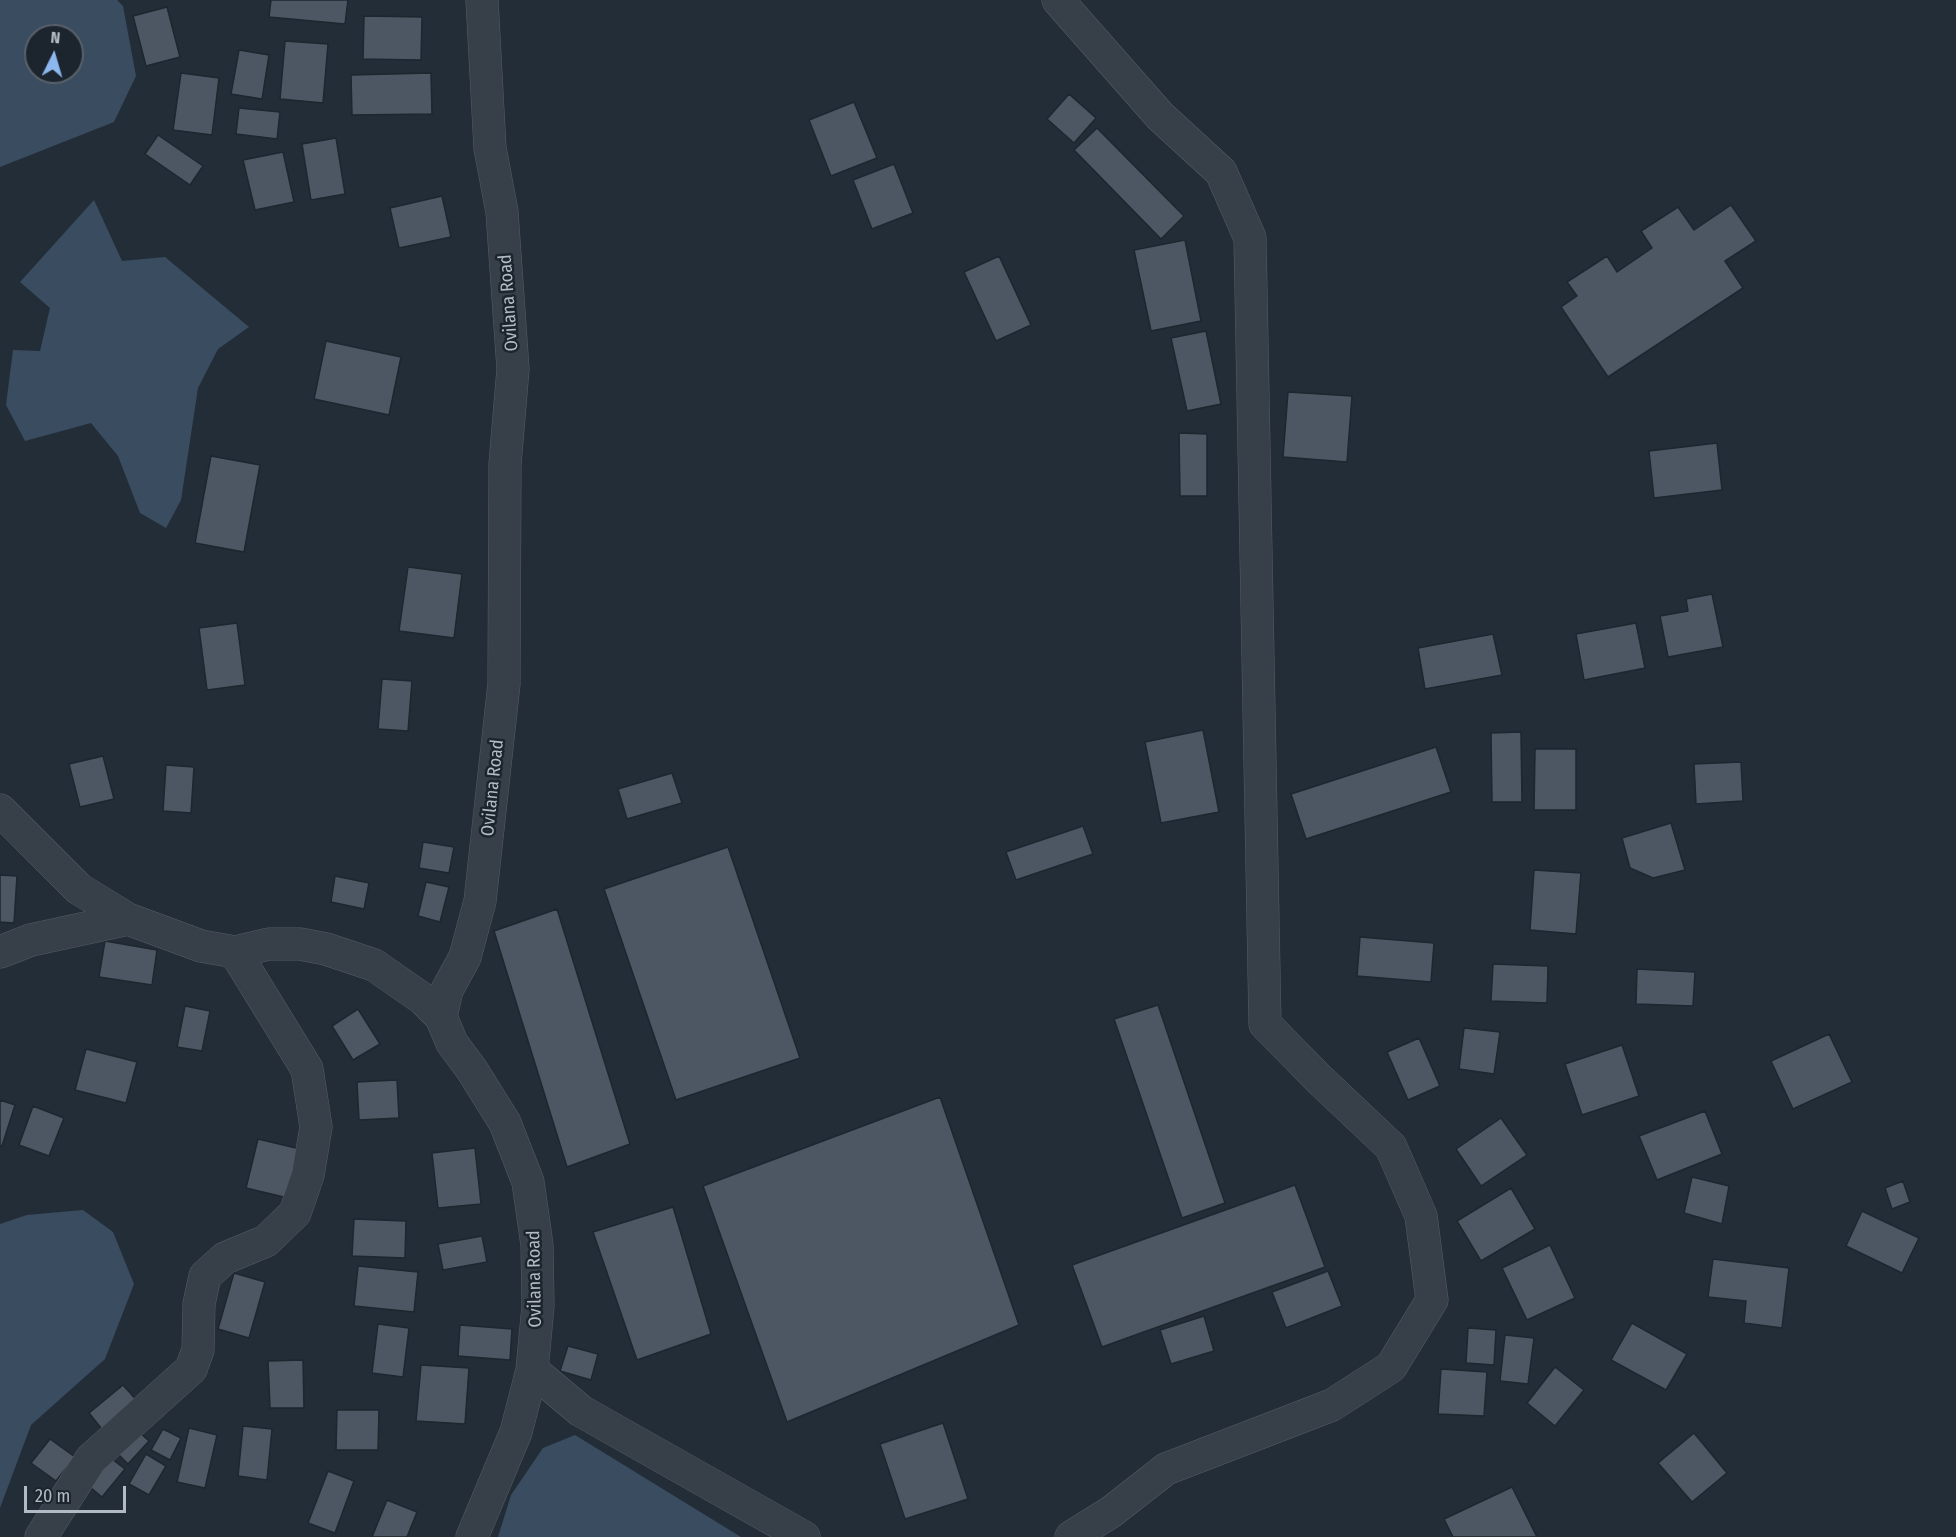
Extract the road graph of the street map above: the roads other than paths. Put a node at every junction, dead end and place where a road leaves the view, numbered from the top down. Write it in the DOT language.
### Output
graph roads {
  1 [pos="482,0"];
  2 [pos="1058,0"];
  3 [pos="0,810"];
  4 [pos="128,919"];
  5 [pos="0,952"];
  6 [pos="235,952"];
  7 [pos="441,1017"];
  8 [pos="532,1370"];
  9 [pos="41,1537"];
  10 [pos="472,1537"];
  11 [pos="804,1537"];
  12 [pos="1071,1537"];
  1 -- 7 [label="street, Ovilana Road"];
  2 -- 12 [label="street"];
  3 -- 4 [label="street"];
  4 -- 5 [label="street"];
  4 -- 6 [label="street"];
  6 -- 7 [label="street"];
  6 -- 9 [label="street"];
  7 -- 8 [label="street, Ovilana Road"];
  8 -- 10 [label="street, Ovilana Road"];
  8 -- 11 [label="street"];
}
